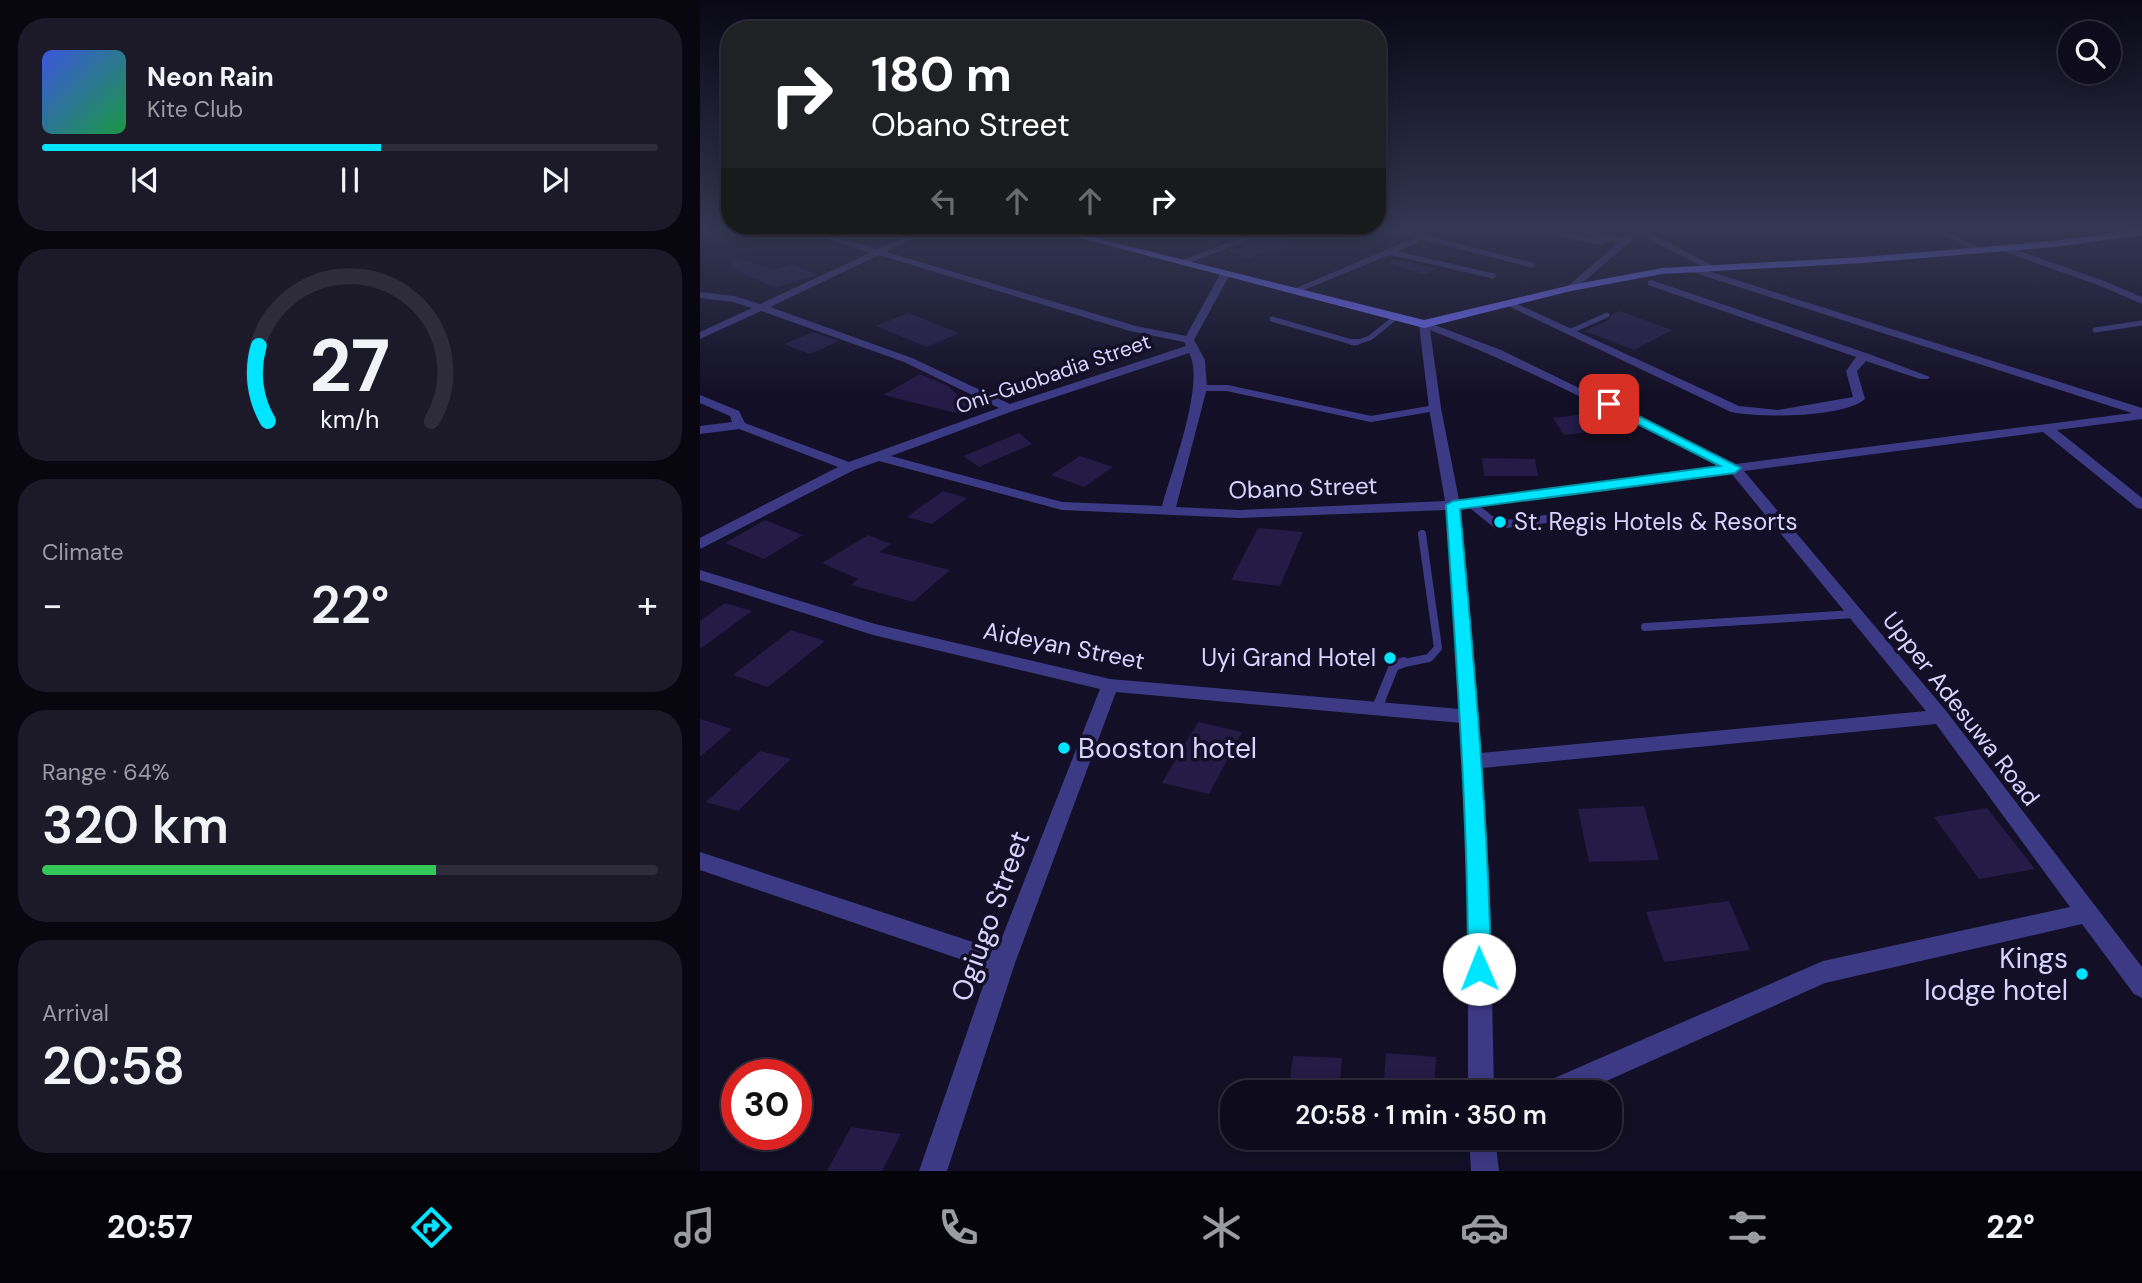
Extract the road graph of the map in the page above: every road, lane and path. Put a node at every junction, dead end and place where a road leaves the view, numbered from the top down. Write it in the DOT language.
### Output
graph roads {
  1 [pos="806,286"];
  2 [pos="990,286"];
  3 [pos="1219,286"];
  4 [pos="1272,286"];
  5 [pos="1307,286"];
  6 [pos="1574,286"];
  7 [pos="1582,286"];
  8 [pos="1659,286"];
  9 [pos="1744,286"];
  10 [pos="2109,286"];
  11 [pos="1571,288"];
  12 [pos="1294,291"];
  13 [pos="700,295"];
  14 [pos="2142,301"];
  15 [pos="1507,303"];
  16 [pos="760,307"];
  17 [pos="1607,315"];
  18 [pos="1396,317"];
  19 [pos="1272,319"];
  20 [pos="2142,323"];
  21 [pos="1424,324"];
  22 [pos="2095,330"];
  23 [pos="1569,332"];
  24 [pos="700,336"];
  25 [pos="1191,344"];
  26 [pos="1865,356"];
  27 [pos="1924,377"];
  28 [pos="1201,388"];
  29 [pos="700,399"];
  30 [pos="1009,408"];
  31 [pos="1435,408"];
  32 [pos="2142,413"];
  33 [pos="740,425"];
  34 [pos="2044,426"];
  35 [pos="700,430"];
  36 [pos="877,456"];
  37 [pos="849,467"];
  38 [pos="1735,468"];
  39 [pos="1462,504"];
  40 [pos="2142,505"];
  41 [pos="1167,512"];
  42 [pos="1562,517"];
  43 [pos="1422,534"];
  44 [pos="700,544"];
  45 [pos="700,575"];
  46 [pos="1855,614"];
  47 [pos="1645,627"];
  48 [pos="1110,685"];
  49 [pos="1377,709"];
  50 [pos="1470,717"];
  51 [pos="1941,717"];
  52 [pos="1472,761"];
  53 [pos="700,861"];
  54 [pos="2087,913"];
  55 [pos="1003,963"];
  56 [pos="2142,986"];
  57 [pos="1481,1080"];
  58 [pos="1579,1080"];
  59 [pos="1483,1150"];
  60 [pos="933,1171"];
  61 [pos="1485,1171"];
  1 -- 16 [label="street"];
  2 -- 25 [label="street"];
  3 -- 25 [label="street"];
  4 -- 12 [label="street"];
  5 -- 12 [label="street"];
  6 -- 11 [label="street"];
  7 -- 11 [label="street"];
  8 -- 26 [label="street"];
  9 -- 32 [label="street"];
  10 -- 14 [label="street"];
  11 -- 15 [label="street"];
  12 -- 18 [label="street"];
  13 -- 16 [label="street"];
  15 -- 21 [label="street"];
  15 -- 23 [label="street"];
  16 -- 24 [label="street"];
  16 -- 30 [label="street"];
  17 -- 23 [label="lane"];
  18 -- 19 [label="lane"];
  18 -- 21 [label="street"];
  20 -- 22 [label="lane"];
  21 -- 31 [label="street"];
  21 -- 38 [label="street"];
  23 -- 26 [label="street"];
  25 -- 28 [label="street"];
  25 -- 30 [label="street, Oni-Guobadia Street"];
  26 -- 27 [label="street"];
  28 -- 31 [label="lane"];
  28 -- 41 [label="street"];
  29 -- 33 [label="street"];
  30 -- 36 [label="street, Oni-Guobadia Street"];
  31 -- 39 [label="street"];
  32 -- 34 [label="street, Obano Street"];
  33 -- 35 [label="street"];
  33 -- 37 [label="street"];
  34 -- 38 [label="street, Obano Street"];
  34 -- 40 [label="street"];
  36 -- 37 [label="street, Oni-Guobadia Street"];
  36 -- 41 [label="street, Obano Street"];
  37 -- 44 [label="street, Oni-Guobadia Street"];
  38 -- 39 [label="street, Obano Street"];
  38 -- 46 [label="street, Upper Adesuwa Road"];
  39 -- 41 [label="street, Obano Street"];
  39 -- 42 [label="lane"];
  39 -- 50 [label="street"];
  43 -- 49 [label="lane"];
  45 -- 48 [label="street, Aideyan Street"];
  46 -- 47 [label="lane"];
  46 -- 51 [label="street, Upper Adesuwa Road"];
  48 -- 49 [label="street, Aideyan Street"];
  48 -- 55 [label="street, Ogiugo Street"];
  49 -- 50 [label="street, Aideyan Street"];
  50 -- 52 [label="street"];
  51 -- 52 [label="street"];
  51 -- 54 [label="street, Upper Adesuwa Road"];
  52 -- 57 [label="street"];
  53 -- 55 [label="street"];
  54 -- 56 [label="street, Upper Adesuwa Road"];
  54 -- 58 [label="street"];
  55 -- 60 [label="street, Ogiugo Street"];
  59 -- 61 [label="street"];
}
